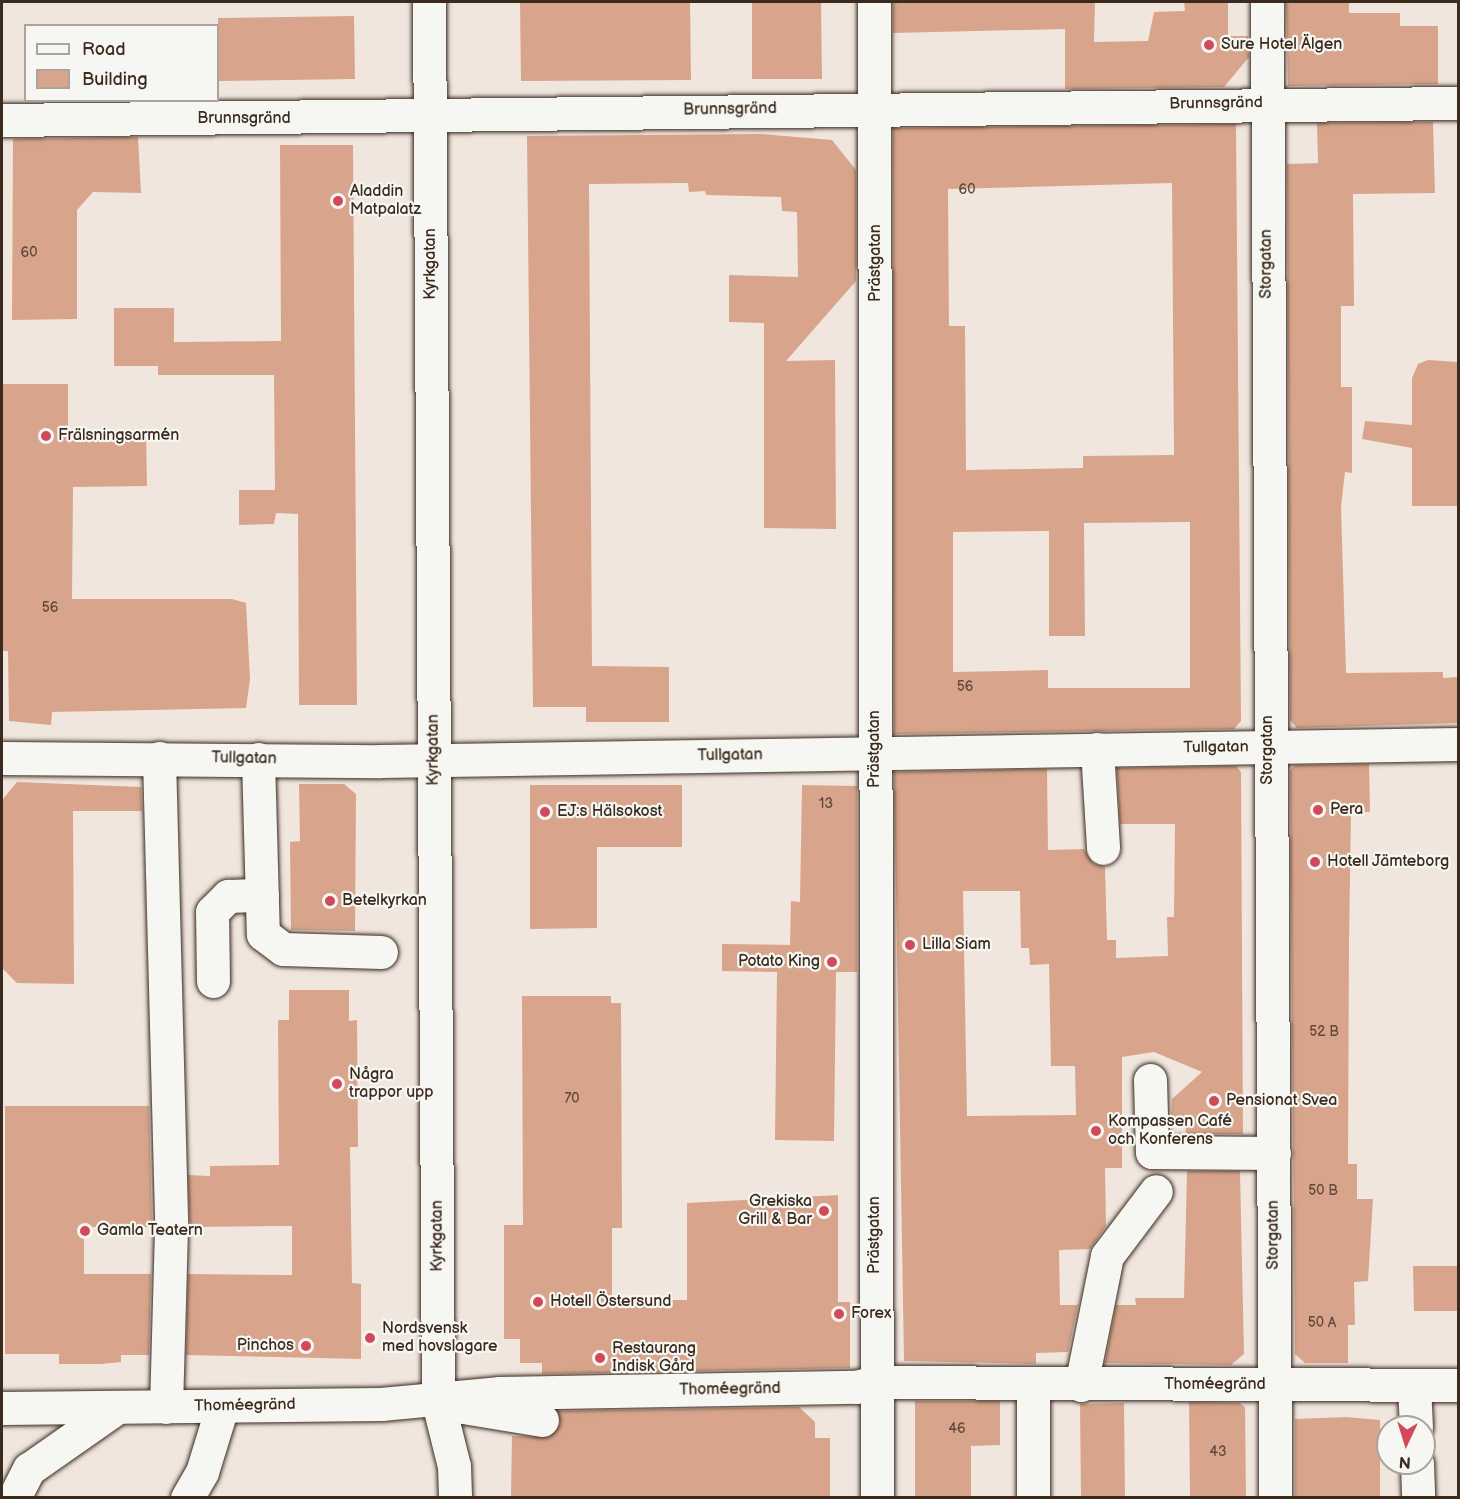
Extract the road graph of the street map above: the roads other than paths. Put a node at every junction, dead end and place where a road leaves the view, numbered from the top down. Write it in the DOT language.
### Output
graph roads {
  1 [pos="429,2"];
  2 [pos="874,2"];
  3 [pos="1267,2"];
  4 [pos="1458,103"];
  5 [pos="1268,104"];
  6 [pos="876,108"];
  7 [pos="430,116"];
  8 [pos="2,120"];
  9 [pos="1458,744"];
  10 [pos="1267,747"];
  11 [pos="1097,749"];
  12 [pos="875,753"];
  13 [pos="2,758"];
  14 [pos="159,758"];
  15 [pos="258,759"];
  16 [pos="435,760"];
  17 [pos="1103,848"];
  18 [pos="262,895"];
  19 [pos="381,952"];
  20 [pos="213,981"];
  21 [pos="1150,1080"];
  22 [pos="1274,1154"];
  23 [pos="1156,1191"];
  24 [pos="875,1382"];
  25 [pos="1082,1385"];
  26 [pos="1274,1385"];
  27 [pos="1414,1385"];
  28 [pos="1458,1385"];
  29 [pos="1033,1386"];
  30 [pos="438,1402"];
  31 [pos="166,1407"];
  32 [pos="222,1407"];
  33 [pos="2,1408"];
  34 [pos="116,1408"];
  35 [pos="1415,1415"];
  36 [pos="542,1420"];
  37 [pos="1417,1475"];
  38 [pos="14,1497"];
  39 [pos="187,1497"];
  40 [pos="455,1497"];
  41 [pos="877,1497"];
  42 [pos="1032,1497"];
  43 [pos="1275,1497"];
  44 [pos="1418,1497"];
  1 -- 7 [label="street, Kyrkgatan"];
  2 -- 6 [label="street, Prästgatan"];
  3 -- 5 [label="street, Storgatan"];
  4 -- 5 [label="street, Brunnsgränd"];
  5 -- 6 [label="street, Brunnsgränd"];
  5 -- 10 [label="street, Storgatan"];
  6 -- 7 [label="street, Brunnsgränd"];
  6 -- 12 [label="street, Prästgatan"];
  7 -- 8 [label="street, Brunnsgränd"];
  7 -- 16 [label="street, Kyrkgatan"];
  9 -- 10 [label="street, Tullgatan"];
  10 -- 11 [label="street, Tullgatan"];
  10 -- 22 [label="street, Storgatan"];
  11 -- 12 [label="street, Tullgatan"];
  11 -- 17 [label="street"];
  12 -- 16 [label="street, Tullgatan"];
  12 -- 24 [label="street, Prästgatan"];
  13 -- 14 [label="street, Tullgatan"];
  14 -- 15 [label="street, Tullgatan"];
  14 -- 31 [label="street"];
  15 -- 16 [label="street, Tullgatan"];
  15 -- 18 [label="street"];
  16 -- 30 [label="street, Kyrkgatan"];
  18 -- 19 [label="street"];
  18 -- 20 [label="street"];
  21 -- 22 [label="street"];
  22 -- 26 [label="street, Storgatan"];
  23 -- 25 [label="street"];
  24 -- 29 [label="street, Thoméegränd"];
  24 -- 30 [label="street, Thoméegränd"];
  24 -- 41 [label="street, Prästgatan"];
  25 -- 26 [label="street, Thoméegränd"];
  25 -- 29 [label="street, Thoméegränd"];
  26 -- 27 [label="street, Thoméegränd"];
  26 -- 43 [label="street, Storgatan"];
  27 -- 28 [label="street, Thoméegränd"];
  27 -- 35 [label="street"];
  29 -- 42 [label="street"];
  30 -- 32 [label="street, Thoméegränd"];
  30 -- 36 [label="street"];
  30 -- 40 [label="street, Kyrkgatan"];
  31 -- 32 [label="street, Thoméegränd"];
  31 -- 34 [label="street, Thoméegränd"];
  32 -- 39 [label="street"];
  33 -- 34 [label="street, Thoméegränd"];
  34 -- 38 [label="street"];
  37 -- 44 [label="street"];
}
